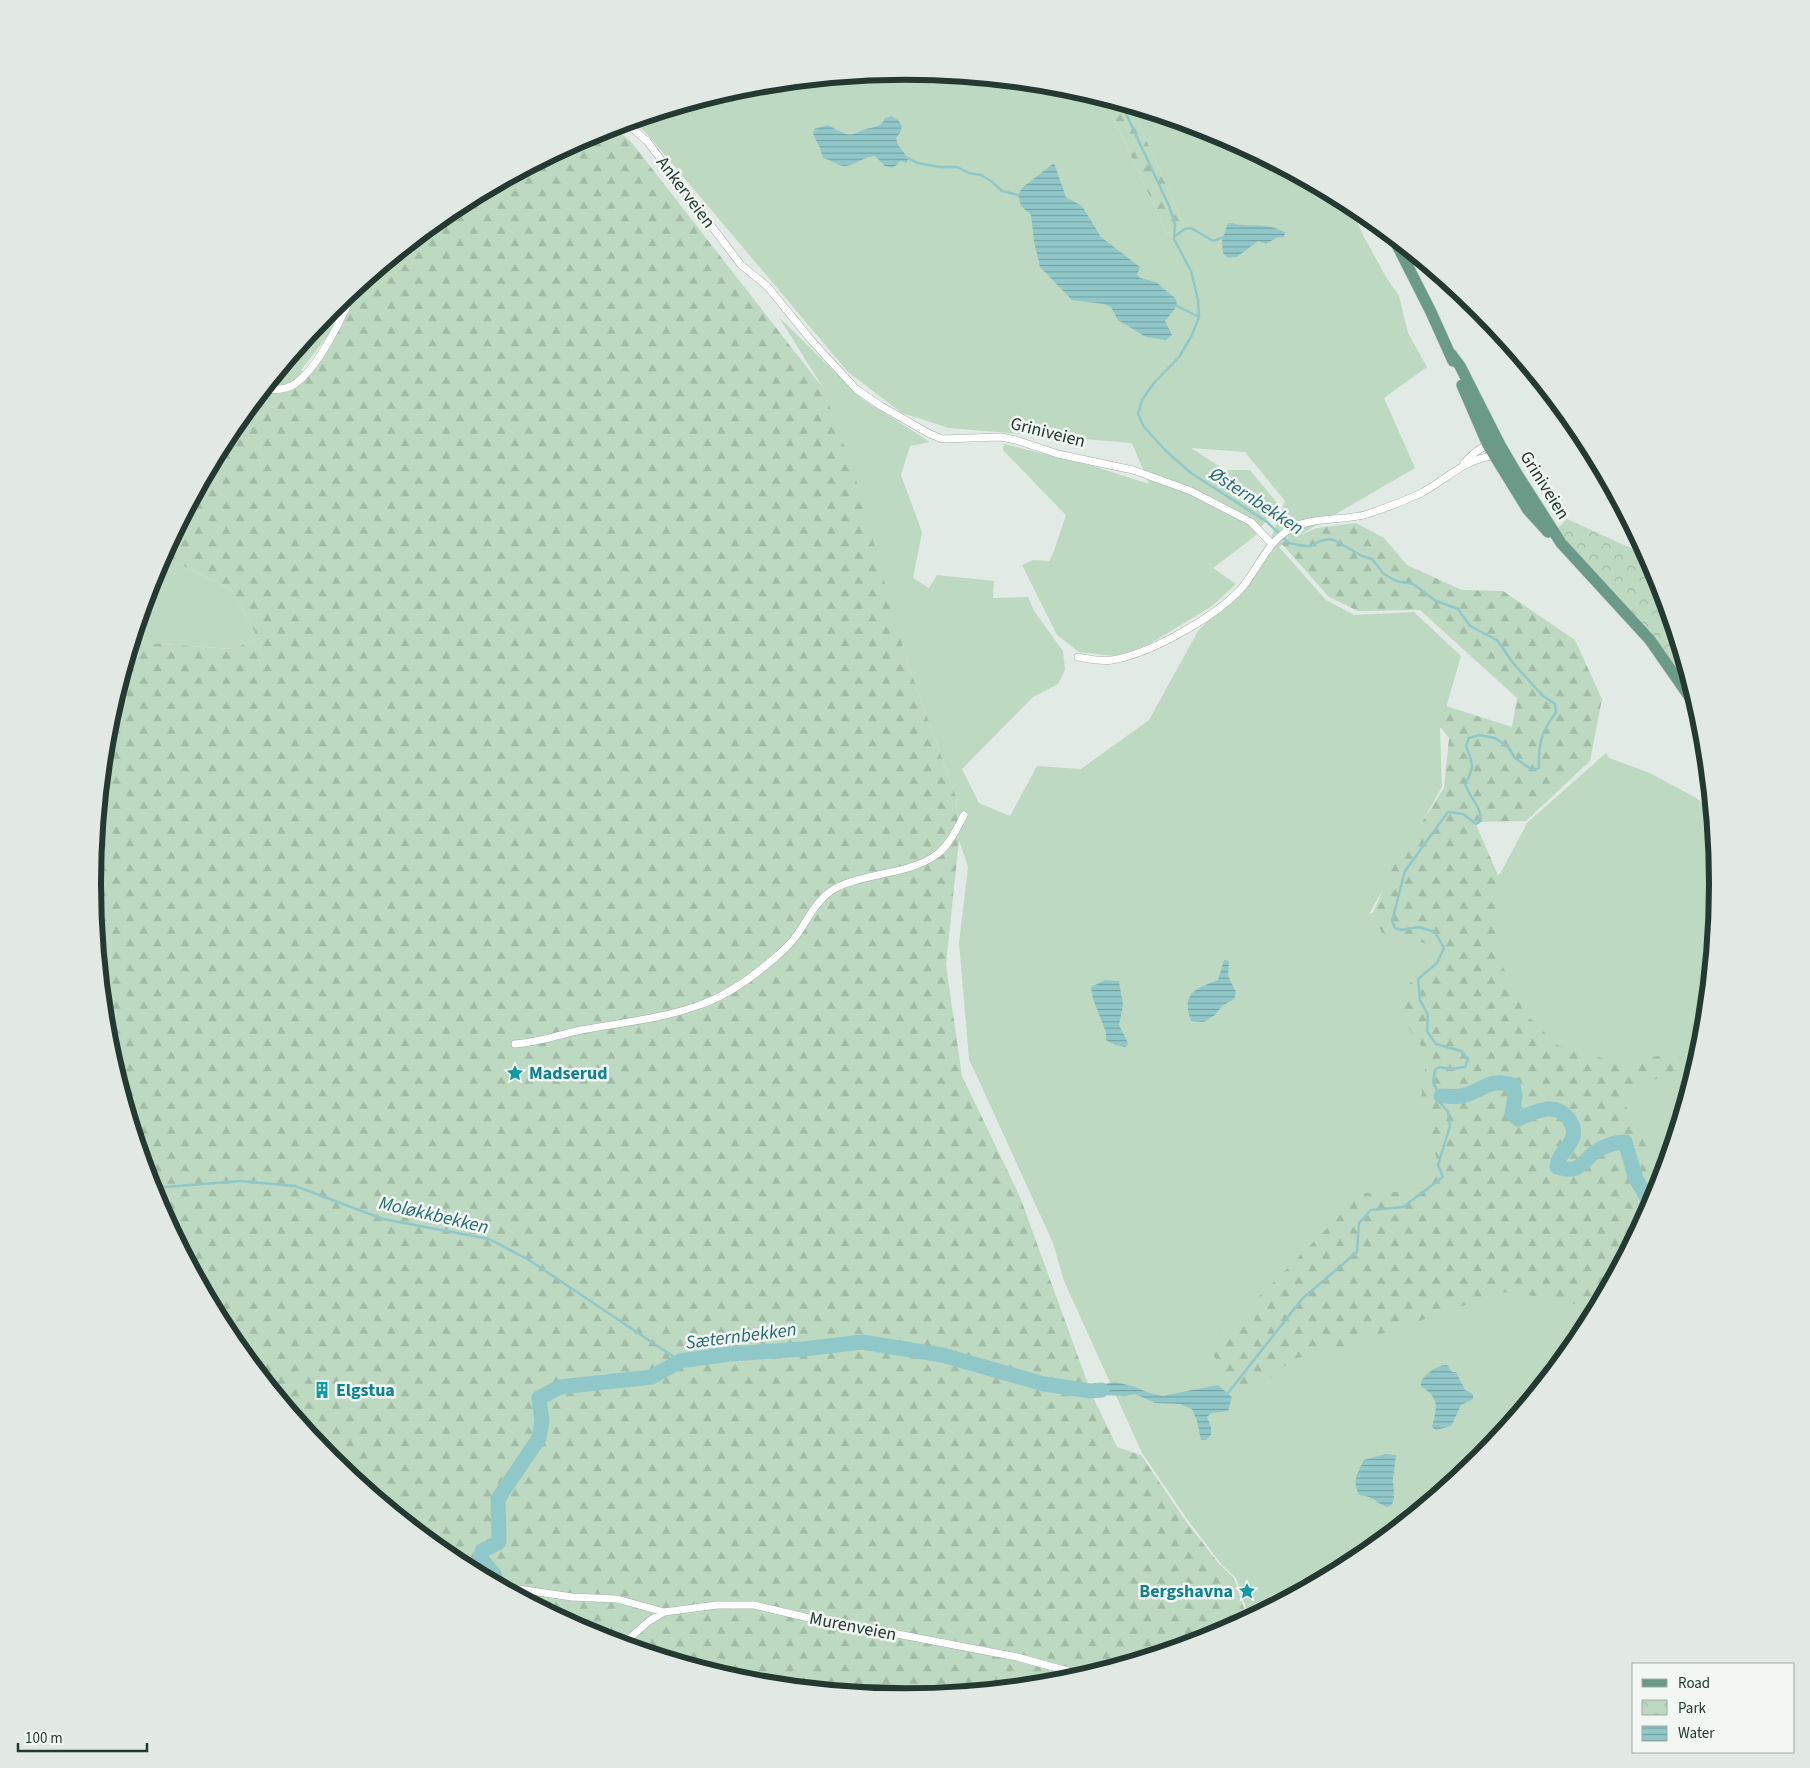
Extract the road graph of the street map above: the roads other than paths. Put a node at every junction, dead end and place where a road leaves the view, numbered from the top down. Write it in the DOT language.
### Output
graph roads {
  1 [pos="632,128"];
  2 [pos="1400,251"];
  3 [pos="741,265"];
  4 [pos="347,305"];
  5 [pos="272,389"];
  6 [pos="1494,445"];
  7 [pos="1495,456"];
  8 [pos="1462,466"];
  9 [pos="1561,543"];
  10 [pos="1272,544"];
  11 [pos="1078,657"];
  12 [pos="1686,691"];
  13 [pos="964,815"];
  14 [pos="515,1044"];
  15 [pos="522,1590"];
  16 [pos="664,1612"];
  17 [pos="629,1639"];
  18 [pos="1070,1671"];
  1 -- 3 [label="street, Ankerveien"];
  2 -- 6 [label="main road, Griniveien"];
  3 -- 10 [label="street, Griniveien"];
  4 -- 5 [label="street"];
  6 -- 7 [label="main road, Griniveien"];
  6 -- 8 [label="street, Griniveien"];
  6 -- 9 [label="main road, Griniveien"];
  7 -- 8 [label="street, Griniveien"];
  7 -- 9 [label="main road, Griniveien"];
  8 -- 10 [label="street, Griniveien"];
  9 -- 12 [label="main road, Griniveien"];
  10 -- 11 [label="street, Griniveien"];
  13 -- 14 [label="street"];
  15 -- 16 [label="street"];
  16 -- 17 [label="street, Murenveien"];
  16 -- 18 [label="street, Murenveien"];
}
